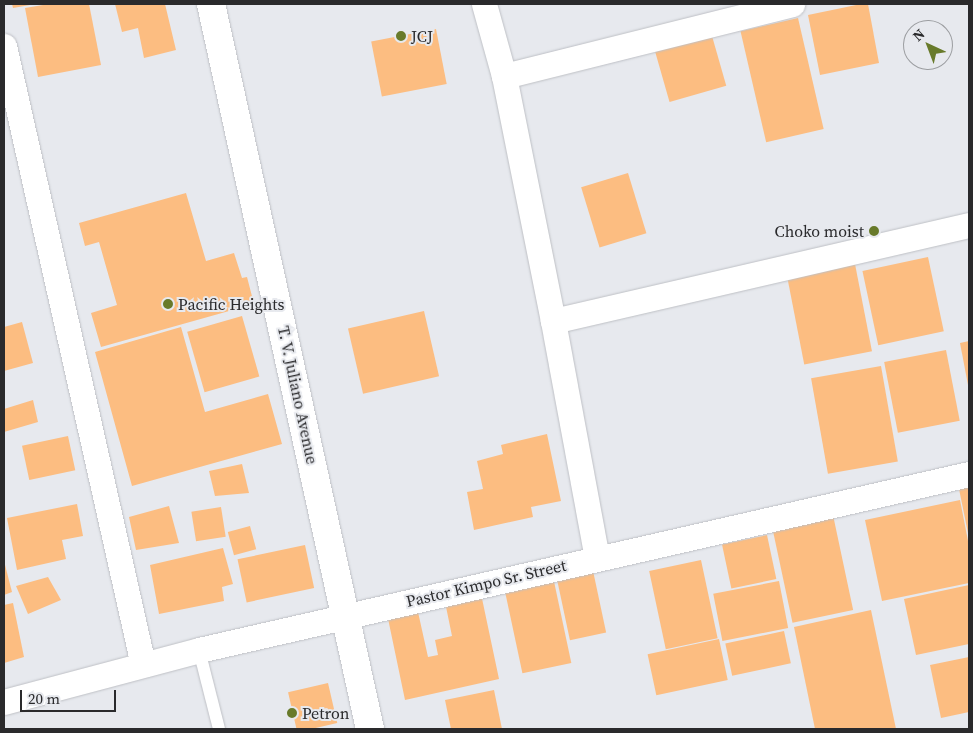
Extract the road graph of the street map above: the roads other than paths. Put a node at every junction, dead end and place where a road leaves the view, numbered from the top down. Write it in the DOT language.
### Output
graph roads {
  1 [pos="211,4"];
  2 [pos="484,4"];
  3 [pos="792,4"];
  4 [pos="4,46"];
  5 [pos="504,76"];
  6 [pos="969,225"];
  7 [pos="554,321"];
  8 [pos="969,474"];
  9 [pos="596,558"];
  10 [pos="346,616"];
  11 [pos="199,650"];
  12 [pos="142,665"];
  13 [pos="4,702"];
  14 [pos="219,729"];
  15 [pos="370,729"];
  1 -- 10 [label="main road, T. V. Juliano Avenue"];
  2 -- 5 [label="street"];
  3 -- 5 [label="street"];
  4 -- 12 [label="street"];
  5 -- 7 [label="street"];
  6 -- 7 [label="street"];
  7 -- 9 [label="street"];
  8 -- 9 [label="street, Pastor Kimpo Sr. Street"];
  9 -- 10 [label="street, Pastor Kimpo Sr. Street"];
  10 -- 11 [label="street, Pastor Kimpo Sr. Street"];
  10 -- 15 [label="main road, T. V. Juliano Avenue"];
  11 -- 12 [label="street, Pastor Kimpo Sr. Street"];
  11 -- 14 [label="lane"];
  12 -- 13 [label="street, Pastor Kimpo Sr. Street"];
}
